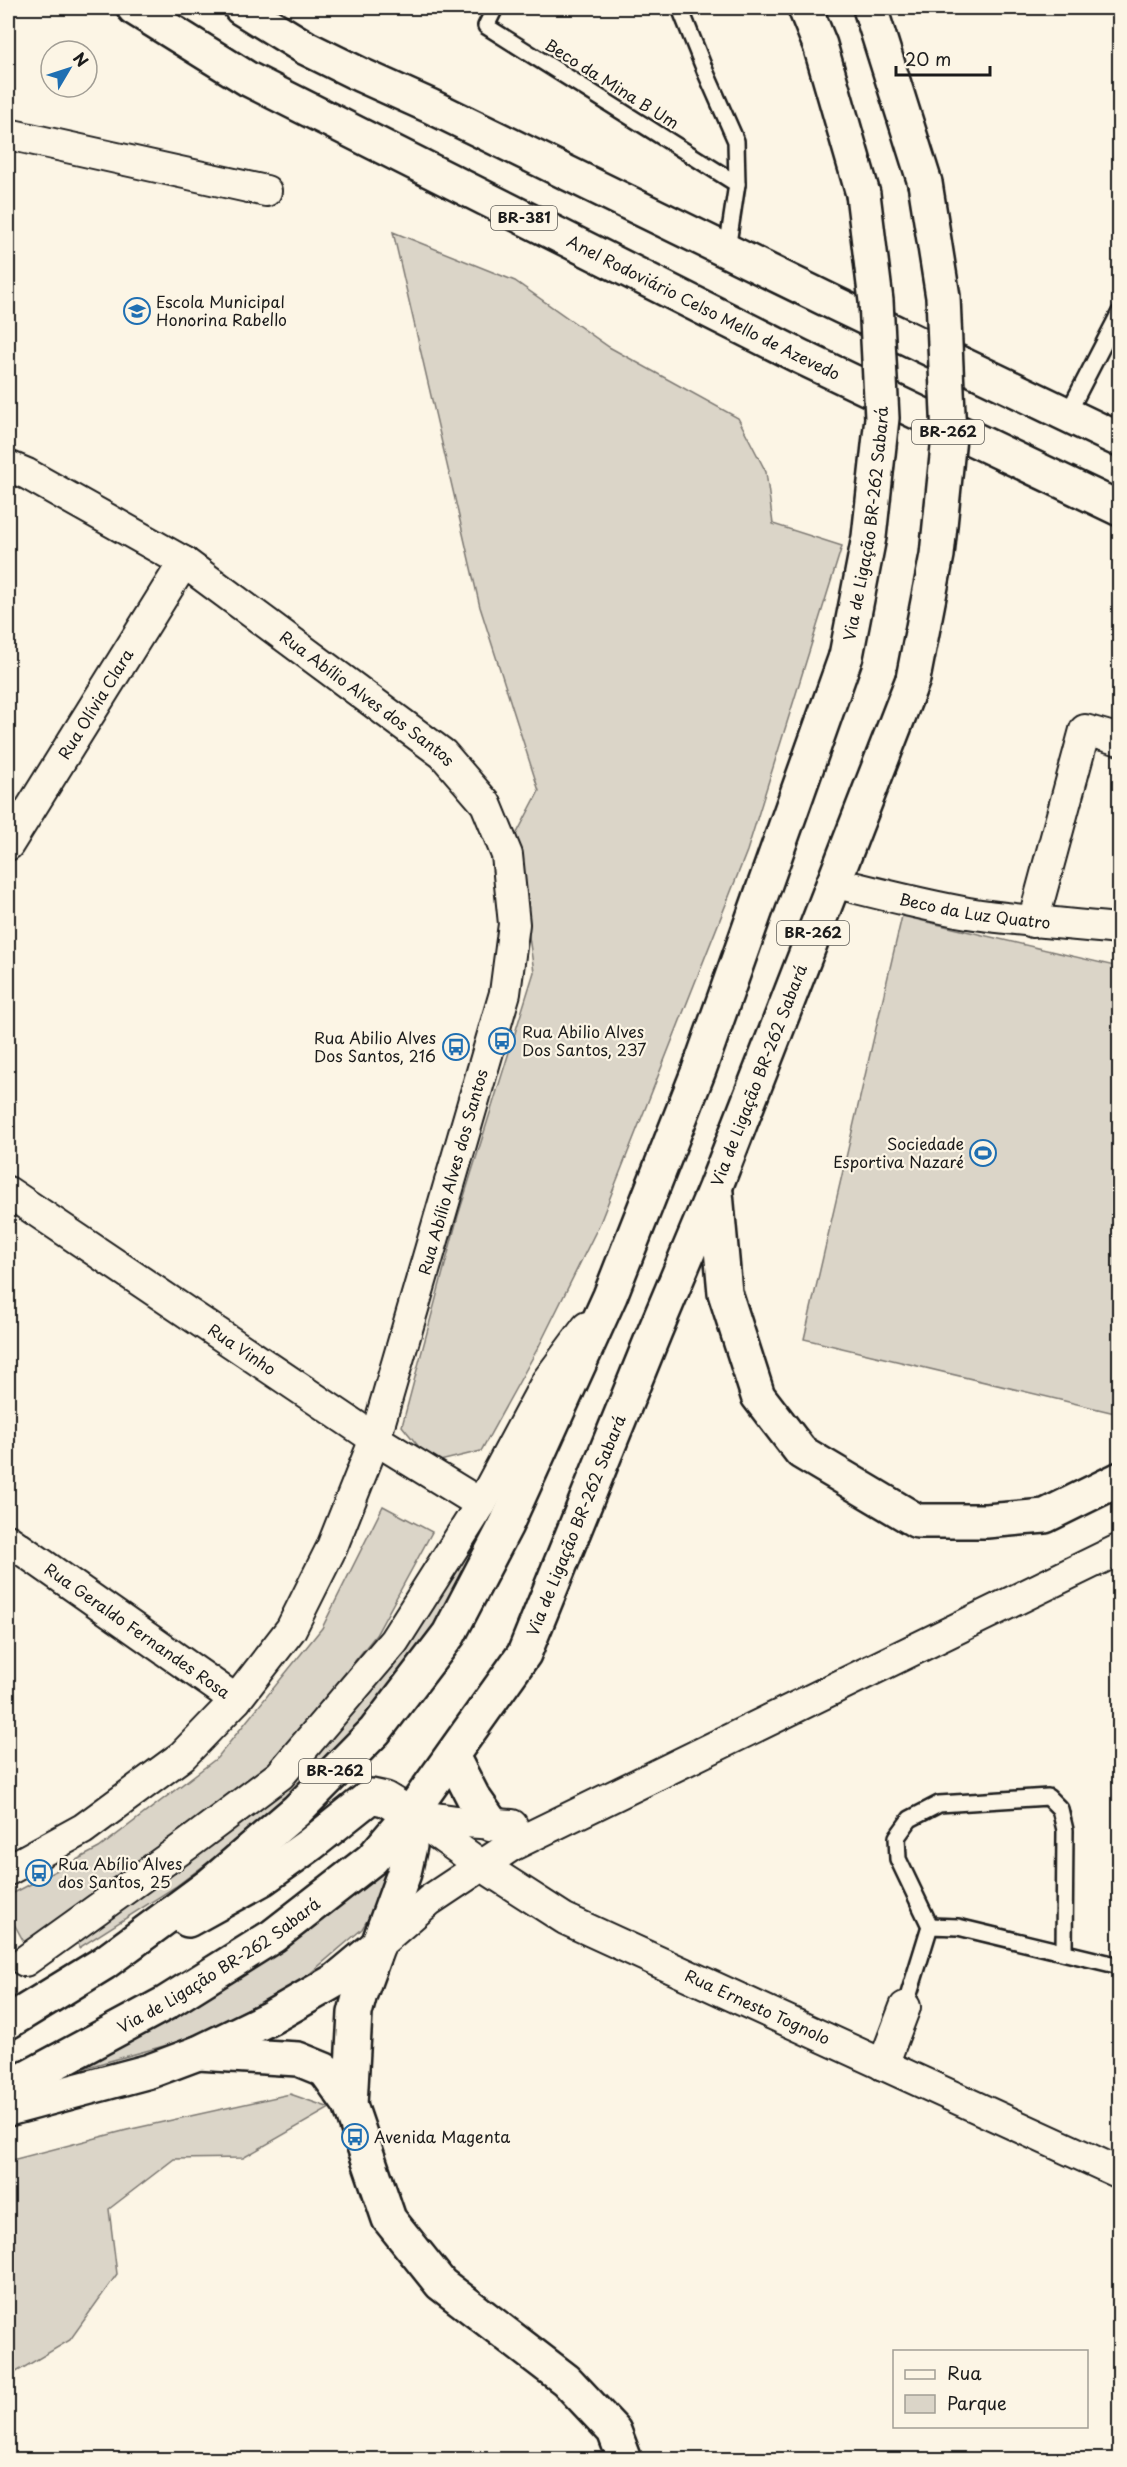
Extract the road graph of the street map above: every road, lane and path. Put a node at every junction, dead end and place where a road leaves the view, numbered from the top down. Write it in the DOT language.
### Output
graph roads {
  1 [pos="134,8"];
  2 [pos="242,8"];
  3 [pos="495,8"];
  4 [pos="680,8"];
  5 [pos="805,8"];
  6 [pos="870,8"];
  7 [pos="8,134"];
  8 [pos="737,184"];
  9 [pos="266,191"];
  10 [pos="728,250"];
  11 [pos="1119,312"];
  12 [pos="1068,413"];
  13 [pos="1119,440"];
  14 [pos="8,466"];
  15 [pos="1119,509"];
  16 [pos="184,562"];
  17 [pos="1119,740"];
  18 [pos="8,845"];
  19 [pos="832,882"];
  20 [pos="1033,922"];
  21 [pos="1119,929"];
  22 [pos="716,1188"];
  23 [pos="8,1191"];
  24 [pos="610,1296"];
  25 [pos="375,1439"];
  26 [pos="1119,1479"];
  27 [pos="481,1504"];
  28 [pos="8,1540"];
  29 [pos="1119,1549"];
  30 [pos="236,1700"];
  31 [pos="452,1756"];
  32 [pos="410,1814"];
  33 [pos="492,1824"];
  34 [pos="554,1826"];
  35 [pos="481,1865"];
  36 [pos="8,1870"];
  37 [pos="930,1926"];
  38 [pos="378,1945"];
  39 [pos="1064,1952"];
  40 [pos="16,1956"];
  41 [pos="104,1963"];
  42 [pos="1119,1966"];
  43 [pos="64,1989"];
  44 [pos="905,2007"];
  45 [pos="8,2022"];
  46 [pos="198,2053"];
  47 [pos="884,2065"];
  48 [pos="8,2088"];
  49 [pos="350,2105"];
  50 [pos="8,2109"];
  51 [pos="1119,2173"];
  52 [pos="625,2460"];
  1 -- 15 [label="main road, Anel Rodoviário Celso Mello de Azevedo / BR-381"];
  2 -- 10 [label="main road"];
  3 -- 8 [label="lane, Beco da Mina B Um"];
  4 -- 8 [label="lane"];
  5 -- 24 [label="main road, Via de Ligação BR-262 Sabará / BR-262, bridge"];
  6 -- 19 [label="main road, Via de Ligação BR-262 Sabará / BR-262, bridge"];
  7 -- 9 [label="street"];
  8 -- 10 [label="lane"];
  10 -- 12 [label="main road"];
  11 -- 12 [label="lane"];
  12 -- 13 [label="main road"];
  14 -- 16 [label="street, Rua Abílio Alves dos Santos"];
  16 -- 18 [label="street, Rua Olívia Clara"];
  16 -- 25 [label="street, Rua Abílio Alves dos Santos"];
  17 -- 20 [label="street"];
  19 -- 20 [label="street, Beco da Luz Quatro"];
  19 -- 22 [label="main road, Via de Ligação BR-262 Sabará / BR-262"];
  20 -- 21 [label="street, Beco da Luz Quatro"];
  22 -- 26 [label="main road"];
  22 -- 31 [label="main road, Via de Ligação BR-262 Sabará / BR-262"];
  23 -- 25 [label="street, Rua Vinho"];
  24 -- 27 [label="street, Via de Ligação BR-262 Sabará"];
  24 -- 41 [label="main road, Via de Ligação BR-262 Sabará / BR-262"];
  25 -- 27 [label="street, Rua Vinho"];
  25 -- 30 [label="street, Rua Abílio Alves dos Santos"];
  27 -- 40 [label="street, Via de Ligação BR-262 Sabará"];
  28 -- 30 [label="street, Rua Geraldo Fernandes Rosa"];
  29 -- 34 [label="street"];
  30 -- 36 [label="street, Rua Abílio Alves dos Santos"];
  31 -- 32 [label="main road, Via de Ligação BR-262 Sabará / BR-262"];
  31 -- 33 [label="main road"];
  32 -- 33 [label="street"];
  32 -- 35 [label="street, Rua Ernesto Tognolo"];
  32 -- 38 [label="main road"];
  32 -- 41 [label="main road"];
  32 -- 48 [label="main road, Via de Ligação BR-262 Sabará / BR-262"];
  33 -- 34 [label="street"];
  34 -- 35 [label="street"];
  35 -- 38 [label="street"];
  35 -- 47 [label="street, Rua Ernesto Tognolo"];
  37 -- 39 [label="lane"];
  37 -- 39 [label="lane"];
  37 -- 44 [label="lane"];
  38 -- 46 [label="main road"];
  38 -- 49 [label="main road"];
  39 -- 42 [label="lane"];
  40 -- 43 [label="street"];
  41 -- 43 [label="main road, Via de Ligação BR-262 Sabará / BR-262"];
  43 -- 45 [label="main road, Via de Ligação BR-262 Sabará / BR-262"];
  44 -- 47 [label="street"];
  46 -- 49 [label="main road"];
  46 -- 50 [label="main road"];
  47 -- 51 [label="street, Rua Ernesto Tognolo"];
  49 -- 52 [label="main road"];
}
